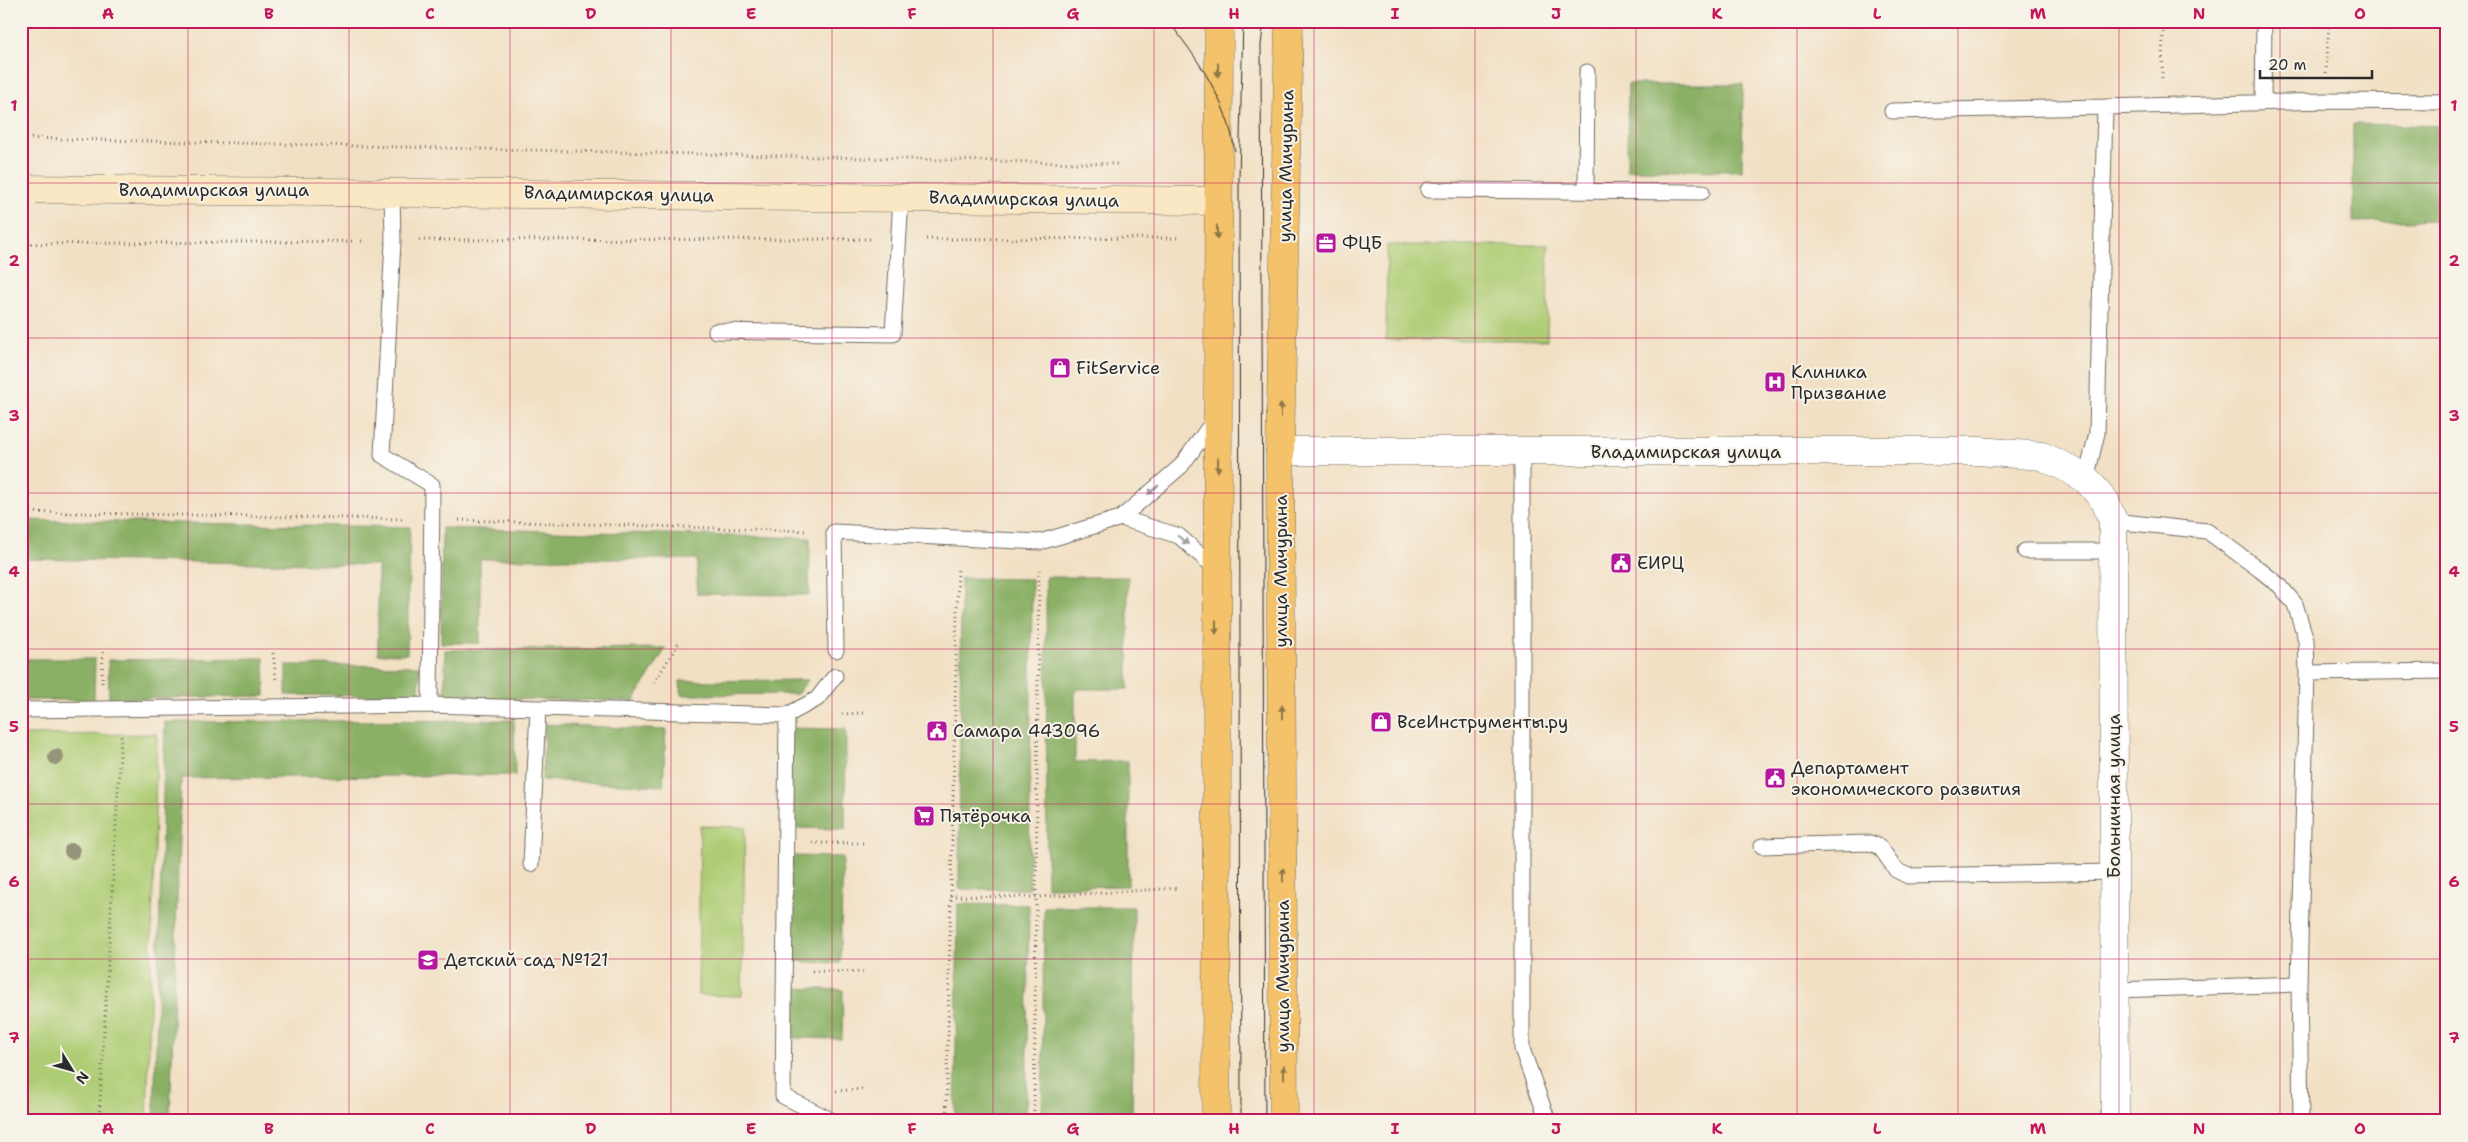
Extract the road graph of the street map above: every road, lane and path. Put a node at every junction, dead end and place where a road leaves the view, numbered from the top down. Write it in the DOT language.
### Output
graph roads {
  1 [pos="1219,21"];
  2 [pos="1289,21"];
  3 [pos="2163,21"];
  4 [pos="2264,21"];
  5 [pos="2329,21"];
  6 [pos="1587,72"];
  7 [pos="2325,101"];
  8 [pos="2263,102"];
  9 [pos="2447,102"];
  10 [pos="2161,104"];
  11 [pos="2105,107"];
  12 [pos="1892,111"];
  13 [pos="21,138"];
  14 [pos="1127,164"];
  15 [pos="21,189"];
  16 [pos="1428,190"];
  17 [pos="392,191"];
  18 [pos="1586,191"];
  19 [pos="1702,192"];
  20 [pos="900,198"];
  21 [pos="1217,201"];
  22 [pos="1181,238"];
  23 [pos="898,239"];
  24 [pos="393,241"];
  25 [pos="21,244"];
  26 [pos="716,331"];
  27 [pos="1218,414"];
  28 [pos="1280,451"];
  29 [pos="1522,452"];
  30 [pos="2086,479"];
  31 [pos="1121,518"];
  32 [pos="2113,520"];
  33 [pos="958,538"];
  34 [pos="1040,542"];
  35 [pos="2025,551"];
  36 [pos="2114,551"];
  37 [pos="1216,569"];
  38 [pos="680,641"];
  39 [pos="836,650"];
  40 [pos="2447,671"];
  41 [pos="2307,673"];
  42 [pos="835,676"];
  43 [pos="430,705"];
  44 [pos="123,708"];
  45 [pos="538,708"];
  46 [pos="21,710"];
  47 [pos="637,711"];
  48 [pos="788,715"];
  49 [pos="864,843"];
  50 [pos="786,844"];
  51 [pos="1762,846"];
  52 [pos="531,864"];
  53 [pos="2114,872"];
  54 [pos="1178,888"];
  55 [pos="950,896"];
  56 [pos="1036,897"];
  57 [pos="784,970"];
  58 [pos="863,972"];
  59 [pos="2299,984"];
  60 [pos="2115,990"];
  61 [pos="99,1121"];
  62 [pos="833,1121"];
  63 [pos="946,1121"];
  64 [pos="1034,1121"];
  65 [pos="1216,1121"];
  66 [pos="1284,1121"];
  67 [pos="1548,1121"];
  68 [pos="2115,1121"];
  69 [pos="2301,1121"];
  1 -- 21 [label="main road, one-way"];
  28 -- 2 [label="main road, улица Мичурина, one-way"];
  3 -- 10 [label="path"];
  4 -- 8 [label="lane"];
  5 -- 7 [label="path"];
  6 -- 18 [label="lane"];
  7 -- 8 [label="lane"];
  7 -- 9 [label="lane"];
  8 -- 10 [label="lane"];
  10 -- 11 [label="lane"];
  11 -- 12 [label="lane"];
  11 -- 30 [label="lane"];
  13 -- 14 [label="path"];
  15 -- 17 [label="street, Владимирская улица"];
  16 -- 18 [label="lane"];
  17 -- 20 [label="street, Владимирская улица"];
  17 -- 24 [label="lane"];
  18 -- 19 [label="lane"];
  20 -- 21 [label="street, Владимирская улица"];
  20 -- 23 [label="lane"];
  21 -- 27 [label="main road, one-way"];
  22 -- 23 [label="path"];
  23 -- 24 [label="path"];
  23 -- 26 [label="lane"];
  24 -- 25 [label="path"];
  24 -- 43 [label="lane"];
  27 -- 31 [label="lane, one-way"];
  27 -- 37 [label="main road, one-way"];
  28 -- 29 [label="street, Владимирская улица"];
  66 -- 28 [label="main road, улица Мичурина, one-way"];
  29 -- 30 [label="street, Владимирская улица"];
  29 -- 67 [label="lane"];
  30 -- 32 [label="street, Больничная улица"];
  31 -- 34 [label="lane"];
  31 -- 37 [label="lane, one-way"];
  32 -- 36 [label="street, Больничная улица"];
  32 -- 41 [label="lane"];
  33 -- 34 [label="lane"];
  33 -- 39 [label="lane"];
  33 -- 55 [label="path"];
  34 -- 56 [label="path"];
  35 -- 36 [label="lane"];
  36 -- 53 [label="street, Больничная улица"];
  37 -- 65 [label="main road, one-way"];
  38 -- 47 [label="path"];
  40 -- 41 [label="lane"];
  41 -- 59 [label="lane"];
  42 -- 48 [label="lane"];
  43 -- 44 [label="lane"];
  43 -- 45 [label="lane"];
  44 -- 46 [label="lane"];
  44 -- 61 [label="path"];
  45 -- 47 [label="lane"];
  45 -- 52 [label="lane"];
  47 -- 48 [label="lane"];
  48 -- 50 [label="lane"];
  49 -- 50 [label="path"];
  50 -- 57 [label="lane"];
  51 -- 53 [label="lane"];
  53 -- 60 [label="street, Больничная улица"];
  54 -- 56 [label="path"];
  55 -- 56 [label="path"];
  55 -- 63 [label="path"];
  56 -- 64 [label="path"];
  57 -- 58 [label="path"];
  57 -- 62 [label="lane"];
  59 -- 60 [label="lane"];
  59 -- 69 [label="lane"];
  60 -- 68 [label="street, Больничная улица"];
}
